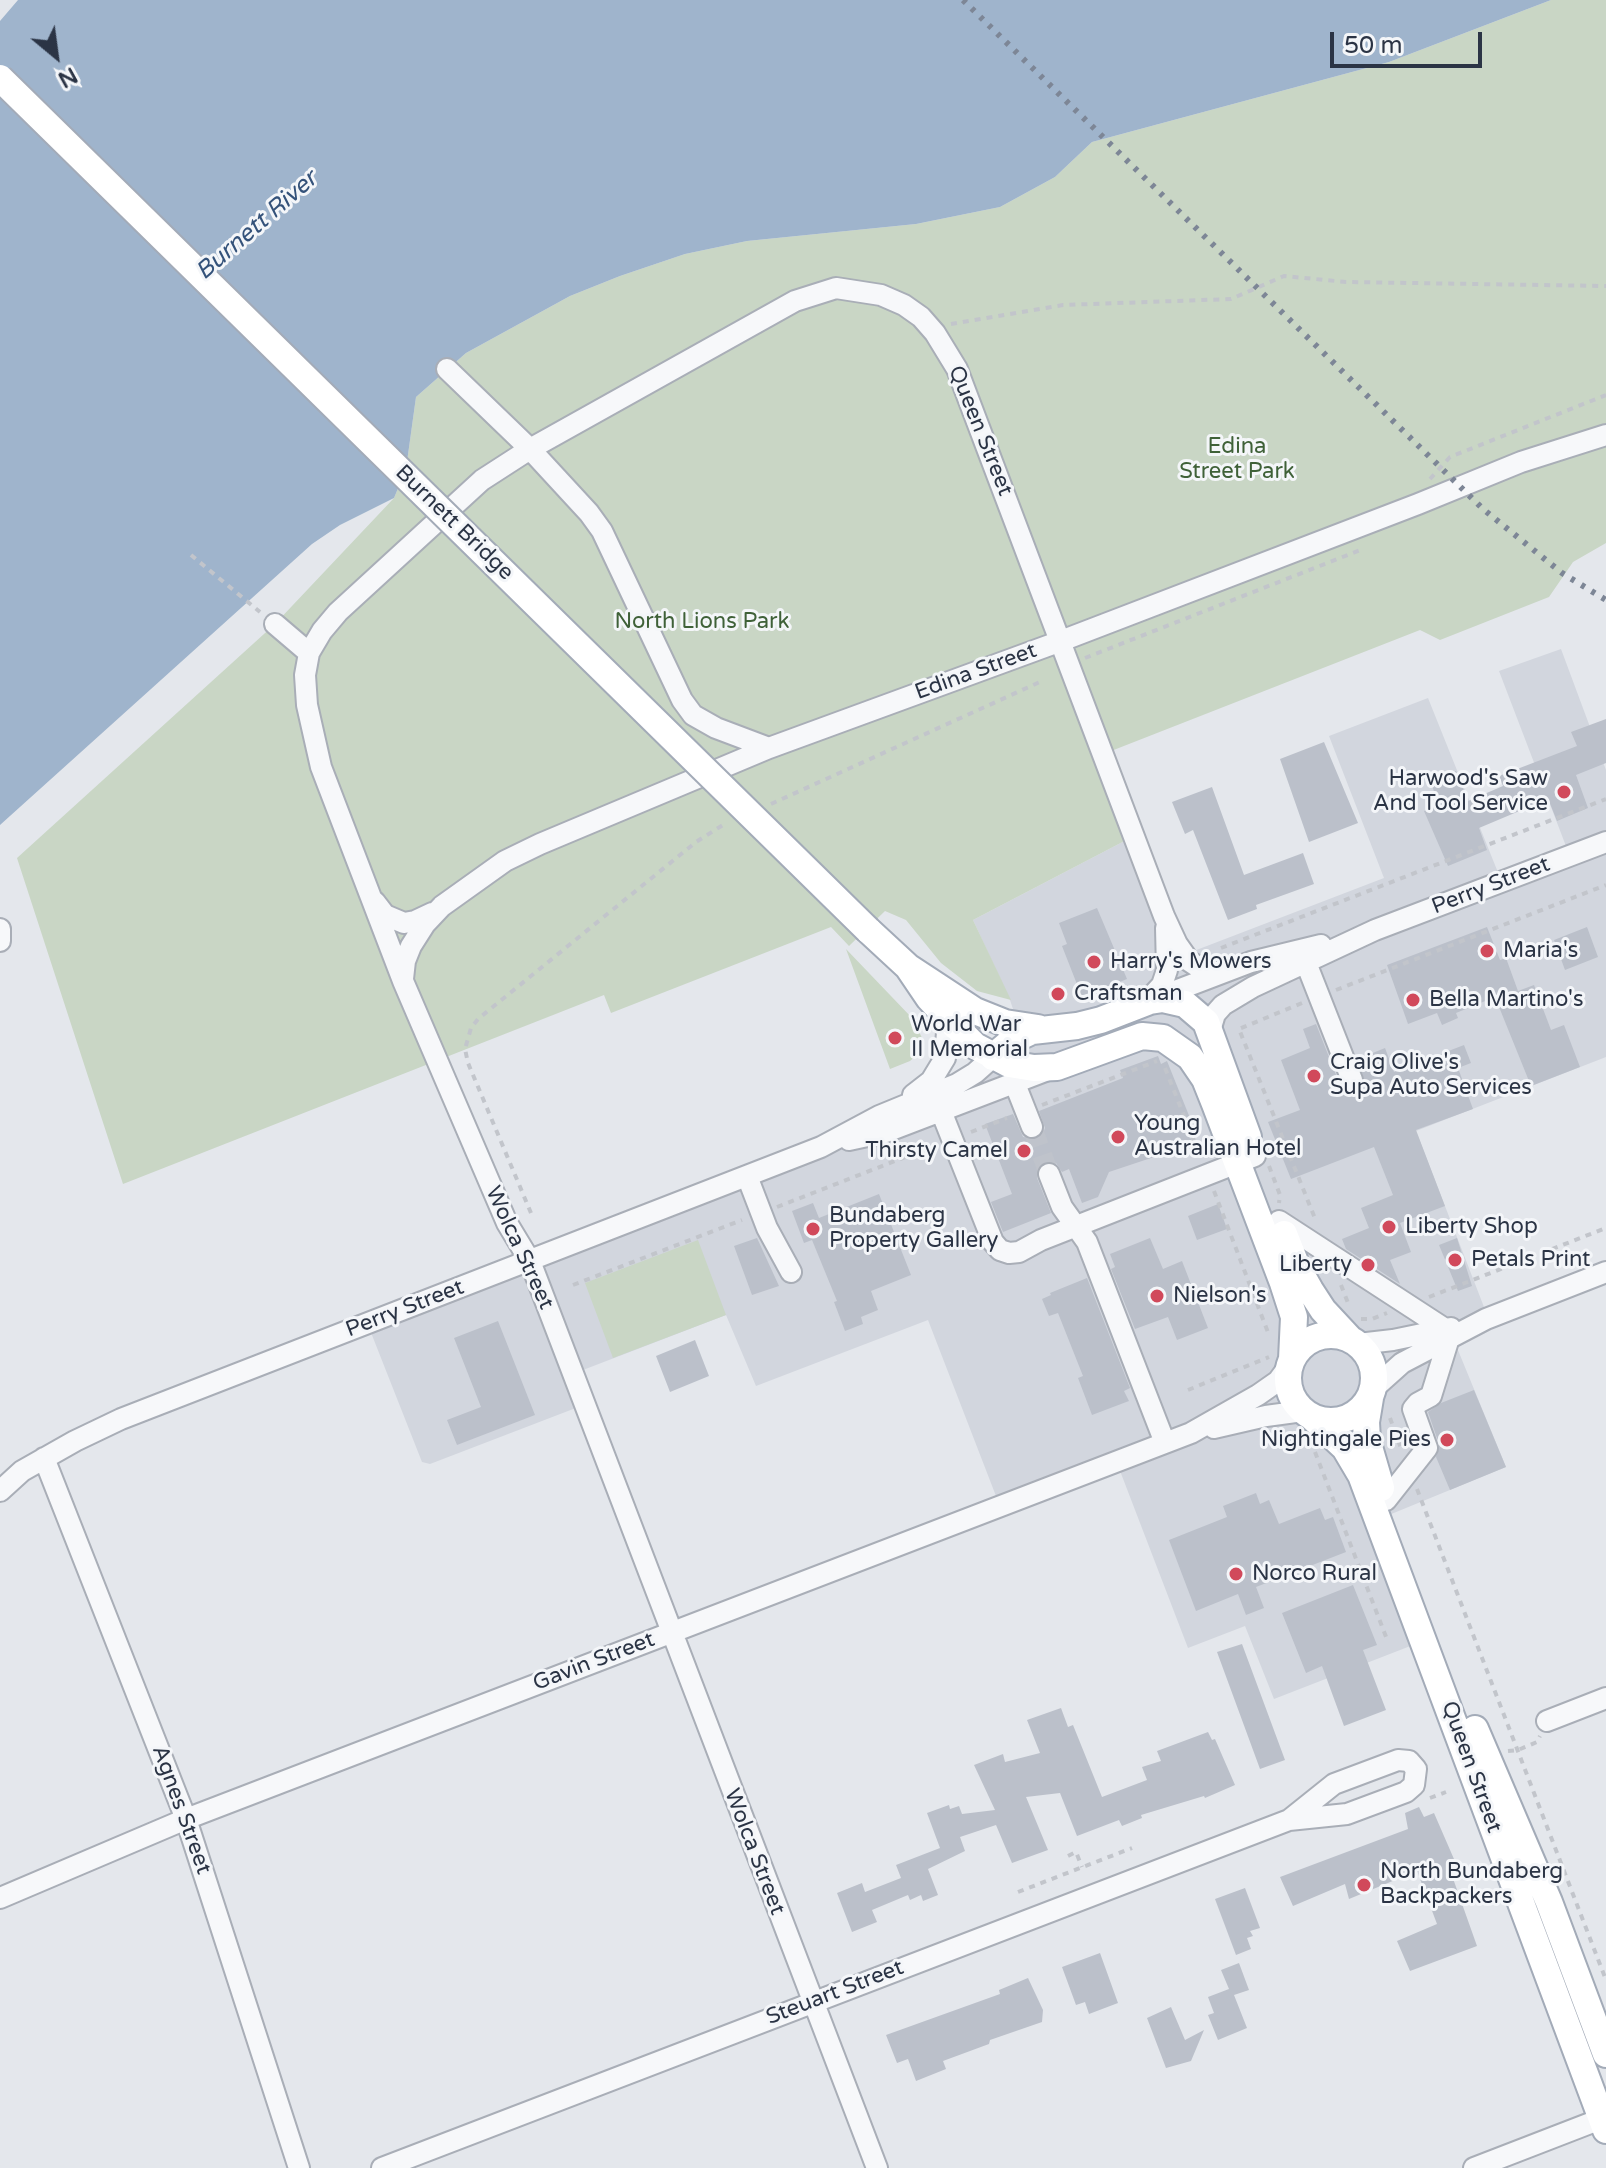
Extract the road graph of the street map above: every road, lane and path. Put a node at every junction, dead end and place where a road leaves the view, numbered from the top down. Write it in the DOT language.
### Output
graph roads {
  1 [pos="0,78"];
  2 [pos="1606,286"];
  3 [pos="935,333"];
  4 [pos="447,369"];
  5 [pos="576,424"];
  6 [pos="1606,435"];
  7 [pos="530,449"];
  8 [pos="566,488"];
  9 [pos="191,555"];
  10 [pos="275,624"];
  11 [pos="1061,641"];
  12 [pos="309,653"];
  13 [pos="1042,681"];
  14 [pos="716,728"];
  15 [pos="769,748"];
  16 [pos="714,771"];
  17 [pos="1606,799"];
  18 [pos="762,808"];
  19 [pos="735,820"];
  20 [pos="1606,842"];
  21 [pos="1606,885"];
  22 [pos="368,890"];
  23 [pos="442,906"];
  24 [pos="1164,916"];
  25 [pos="0,929"];
  26 [pos="0,941"];
  27 [pos="1221,948"];
  28 [pos="1304,956"];
  29 [pos="908,967"];
  30 [pos="1222,972"];
  31 [pos="403,981"];
  32 [pos="1319,996"];
  33 [pos="1135,1007"];
  34 [pos="941,1012"];
  35 [pos="1042,1029"];
  36 [pos="1210,1031"];
  37 [pos="1131,1039"];
  38 [pos="993,1057"];
  39 [pos="1057,1067"];
  40 [pos="1352,1080"];
  41 [pos="1015,1084"];
  42 [pos="941,1111"];
  43 [pos="879,1116"];
  44 [pos="987,1117"];
  45 [pos="1028,1119"];
  46 [pos="990,1125"];
  47 [pos="952,1139"];
  48 [pos="821,1147"];
  49 [pos="1246,1159"];
  50 [pos="1049,1174"];
  51 [pos="1207,1174"];
  52 [pos="747,1176"];
  53 [pos="531,1213"];
  54 [pos="761,1213"];
  55 [pos="1279,1221"];
  56 [pos="1075,1226"];
  57 [pos="1606,1228"];
  58 [pos="1329,1254"];
  59 [pos="530,1261"];
  60 [pos="791,1272"];
  61 [pos="1606,1272"];
  62 [pos="573,1285"];
  63 [pos="1408,1305"];
  64 [pos="1447,1334"];
  65 [pos="1272,1341"];
  66 [pos="1354,1341"];
  67 [pos="1286,1359"];
  68 [pos="1188,1390"];
  69 [pos="1371,1393"];
  70 [pos="1307,1421"];
  71 [pos="1270,1426"];
  72 [pos="1394,1429"];
  73 [pos="1191,1433"];
  74 [pos="1165,1443"];
  75 [pos="1314,1449"];
  76 [pos="44,1458"];
  77 [pos="1409,1471"];
  78 [pos="0,1491"];
  79 [pos="1386,1500"];
  80 [pos="671,1633"];
  81 [pos="1388,1642"];
  82 [pos="1606,1698"];
  83 [pos="1547,1721"];
  84 [pos="1518,1750"];
  85 [pos="1508,1751"];
  86 [pos="186,1819"];
  87 [pos="1289,1820"];
  88 [pos="1132,1848"];
  89 [pos="1068,1856"];
  90 [pos="1082,1867"];
  91 [pos="1018,1892"];
  92 [pos="0,1898"];
  93 [pos="1606,1980"];
  94 [pos="811,2002"];
  95 [pos="1606,2054"];
  96 [pos="1604,2122"];
  97 [pos="299,2168"];
  98 [pos="382,2168"];
  99 [pos="877,2168"];
  100 [pos="1474,2168"];
  1 -- 29 [label="main road, Burnett Bridge, bridge"];
  2 -- 3 [label="path"];
  3 -- 5 [label="street, Queen Street"];
  3 -- 11 [label="street, Queen Street"];
  4 -- 7 [label="street"];
  5 -- 7 [label="street, Queen Street"];
  5 -- 8 [label="street"];
  6 -- 11 [label="street, Edina Street"];
  7 -- 8 [label="street"];
  7 -- 12 [label="street"];
  8 -- 14 [label="street"];
  9 -- 10 [label="path"];
  10 -- 12 [label="street"];
  11 -- 15 [label="street, Edina Street"];
  11 -- 24 [label="street, Queen Street"];
  12 -- 22 [label="street, Wolca Street"];
  13 -- 18 [label="path"];
  14 -- 15 [label="street"];
  14 -- 16 [label="street"];
  15 -- 16 [label="street, Edina Street"];
  16 -- 23 [label="street, Edina Street"];
  17 -- 27 [label="path"];
  19 -- 53 [label="path"];
  20 -- 28 [label="street, Perry Street"];
  21 -- 32 [label="path"];
  22 -- 23 [label="street"];
  22 -- 31 [label="street, Wolca Street"];
  23 -- 31 [label="street, Edina Street"];
  24 -- 30 [label="street, Queen Street"];
  24 -- 33 [label="street, Queen Street"];
  25 -- 26 [label="street"];
  28 -- 30 [label="street, Perry Street"];
  28 -- 32 [label="street"];
  28 -- 36 [label="street, Perry Street"];
  29 -- 34 [label="main road, Burnett Bridge"];
  29 -- 35 [label="main road, Burnett Bridge"];
  30 -- 33 [label="street, Perry Street"];
  31 -- 59 [label="street, Wolca Street"];
  32 -- 40 [label="street"];
  32 -- 58 [label="path"];
  33 -- 35 [label="main road, Perry Street"];
  33 -- 36 [label="main road"];
  33 -- 37 [label="main road"];
  34 -- 38 [label="main road, Burnett Bridge"];
  34 -- 43 [label="street"];
  35 -- 38 [label="main road, Perry Street"];
  36 -- 49 [label="main road"];
  37 -- 39 [label="main road, Perry Street"];
  37 -- 49 [label="main road"];
  38 -- 39 [label="main road, Burnett Bridge"];
  38 -- 43 [label="street, Perry Street"];
  39 -- 41 [label="street, Perry Street"];
  41 -- 42 [label="street, Perry Street"];
  41 -- 45 [label="street"];
  42 -- 47 [label="street"];
  42 -- 48 [label="street, Perry Street"];
  43 -- 48 [label="street, Perry Street"];
  44 -- 46 [label="path"];
  45 -- 46 [label="path"];
  45 -- 51 [label="path"];
  46 -- 47 [label="path"];
  47 -- 54 [label="path"];
  47 -- 56 [label="street"];
  48 -- 52 [label="street, Perry Street"];
  49 -- 51 [label="street"];
  49 -- 55 [label="main road"];
  49 -- 67 [label="main road"];
  50 -- 56 [label="street"];
  51 -- 56 [label="street"];
  51 -- 65 [label="path"];
  52 -- 54 [label="street"];
  52 -- 59 [label="street, Perry Street"];
  54 -- 60 [label="street"];
  54 -- 62 [label="path"];
  55 -- 58 [label="street"];
  55 -- 66 [label="main road"];
  56 -- 74 [label="street"];
  57 -- 63 [label="path"];
  58 -- 63 [label="street"];
  58 -- 63 [label="path"];
  59 -- 76 [label="street, Perry Street"];
  59 -- 80 [label="street, Wolca Street"];
  61 -- 64 [label="street"];
  63 -- 64 [label="street"];
  64 -- 66 [label="street"];
  64 -- 69 [label="street"];
  64 -- 77 [label="street"];
  66 -- 67 [label="main road"];
  66 -- 69 [label="main road"];
  67 -- 68 [label="path"];
  67 -- 70 [label="main road"];
  67 -- 73 [label="street, Gavin Street"];
  69 -- 70 [label="main road"];
  69 -- 79 [label="main road, Queen Street"];
  70 -- 71 [label="path"];
  70 -- 73 [label="street, Gavin Street"];
  70 -- 96 [label="main road, Queen Street"];
  72 -- 77 [label="path"];
  73 -- 74 [label="street, Gavin Street"];
  74 -- 80 [label="street, Gavin Street"];
  75 -- 81 [label="path"];
  76 -- 78 [label="street, Perry Street"];
  76 -- 86 [label="street, Agnes Street"];
  77 -- 79 [label="street"];
  77 -- 84 [label="path"];
  79 -- 95 [label="main road, Queen Street"];
  80 -- 86 [label="street, Gavin Street"];
  80 -- 94 [label="street, Wolca Street"];
  82 -- 83 [label="street"];
  83 -- 84 [label="path"];
  84 -- 85 [label="path"];
  84 -- 93 [label="path"];
  86 -- 92 [label="street, Gavin Street"];
  86 -- 97 [label="street, Agnes Street"];
  87 -- 87 [label="street, Steuart Street"];
  87 -- 94 [label="street, Steuart Street"];
  88 -- 90 [label="path"];
  89 -- 90 [label="path"];
  90 -- 91 [label="path"];
  94 -- 98 [label="street, Steuart Street"];
  94 -- 99 [label="street, Wolca Street"];
  96 -- 100 [label="street"];
}
